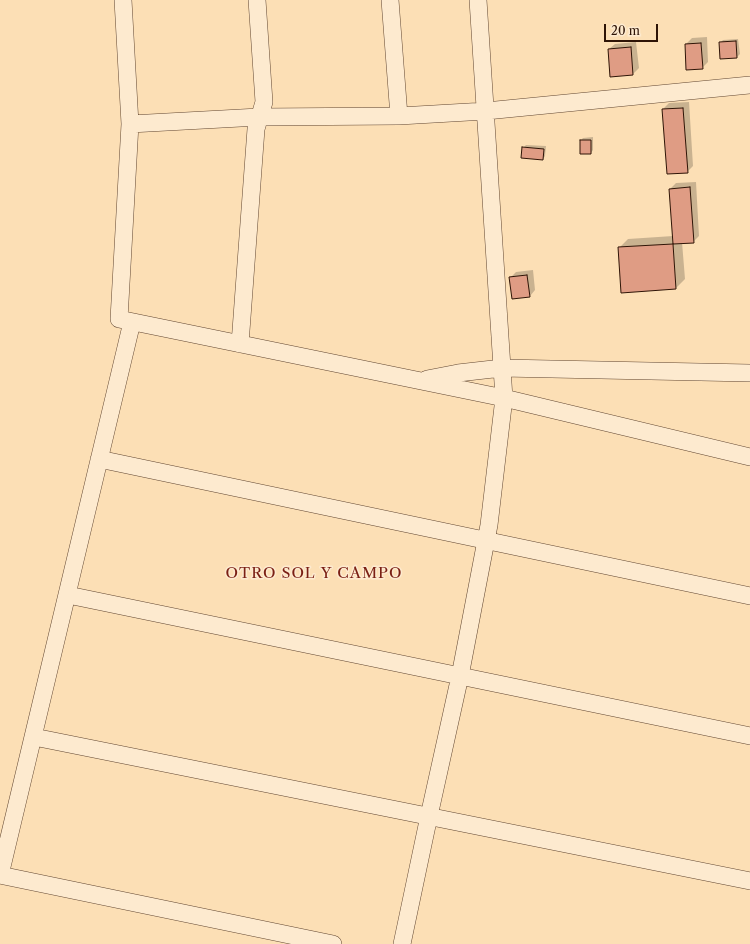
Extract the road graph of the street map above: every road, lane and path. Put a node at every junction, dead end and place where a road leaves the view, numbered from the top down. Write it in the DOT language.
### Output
graph roads {
  1 [pos="124,0"];
  2 [pos="257,0"];
  3 [pos="390,0"];
  4 [pos="478,0"];
  5 [pos="750,85"];
  6 [pos="486,111"];
  7 [pos="399,116"];
  8 [pos="259,117"];
  9 [pos="130,124"];
  10 [pos="132,322"];
  11 [pos="240,344"];
  12 [pos="502,368"];
  13 [pos="750,373"];
  14 [pos="420,381"];
  15 [pos="504,398"];
  16 [pos="750,457"];
  17 [pos="99,459"];
  18 [pos="486,541"];
  19 [pos="68,594"];
  20 [pos="750,596"];
  21 [pos="460,676"];
  22 [pos="750,736"];
  23 [pos="34,737"];
  24 [pos="428,816"];
  25 [pos="0,875"];
  26 [pos="750,881"];
  27 [pos="333,944"];
  28 [pos="402,944"];
  1 -- 9 [label="street"];
  2 -- 8 [label="street"];
  3 -- 7 [label="street"];
  4 -- 6 [label="street"];
  5 -- 6 [label="street"];
  6 -- 7 [label="street"];
  6 -- 12 [label="street"];
  7 -- 8 [label="street"];
  8 -- 9 [label="street"];
  8 -- 11 [label="street"];
  9 -- 10 [label="street"];
  10 -- 11 [label="street"];
  10 -- 17 [label="street"];
  11 -- 14 [label="street"];
  12 -- 13 [label="street"];
  12 -- 14 [label="street"];
  12 -- 15 [label="street"];
  14 -- 15 [label="street"];
  15 -- 16 [label="street"];
  15 -- 18 [label="street"];
  17 -- 18 [label="street"];
  17 -- 19 [label="street"];
  18 -- 20 [label="street"];
  18 -- 21 [label="street"];
  19 -- 21 [label="street"];
  19 -- 23 [label="street"];
  21 -- 22 [label="street"];
  21 -- 24 [label="street"];
  23 -- 24 [label="street"];
  23 -- 25 [label="street"];
  24 -- 26 [label="street"];
  24 -- 28 [label="street"];
  25 -- 27 [label="street"];
}
